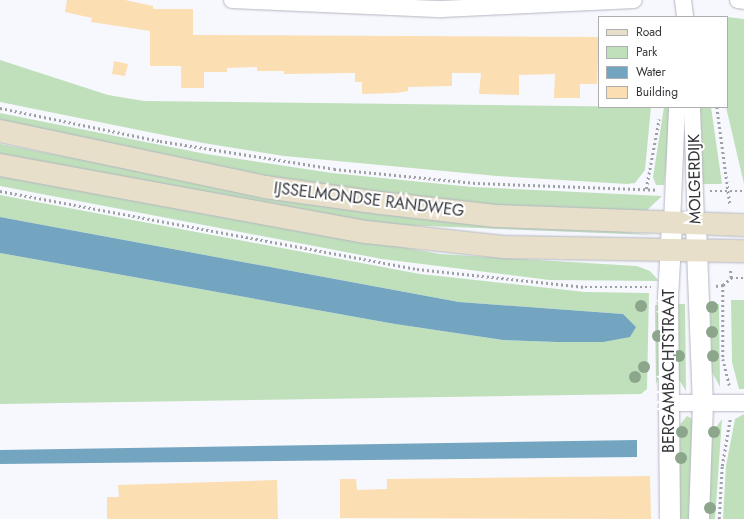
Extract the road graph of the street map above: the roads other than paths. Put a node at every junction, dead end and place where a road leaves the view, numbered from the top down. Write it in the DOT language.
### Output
graph roads {
  1 [pos="232,0"];
  2 [pos="634,0"];
  3 [pos="683,0"];
  4 [pos="738,0"];
  5 [pos="744,1"];
  6 [pos="683,16"];
  7 [pos="677,108"];
  8 [pos="692,108"];
  9 [pos="0,131"];
  10 [pos="0,165"];
  11 [pos="672,223"];
  12 [pos="696,224"];
  13 [pos="744,225"];
  14 [pos="671,250"];
  15 [pos="696,250"];
  16 [pos="744,251"];
  17 [pos="669,403"];
  18 [pos="744,403"];
  19 [pos="703,404"];
  20 [pos="670,519"];
  21 [pos="699,519"];
  1 -- 2 [label="street"];
  3 -- 6 [label="street"];
  4 -- 5 [label="street"];
  7 -- 11 [label="street, MOLGERDIJK"];
  8 -- 12 [label="street, MOLGERDIJK"];
  9 -- 11 [label="main road, IJSSELMONDSE RANDWEG"];
  10 -- 14 [label="main road, IJSSELMONDSE RANDWEG"];
  11 -- 12 [label="main road, IJSSELMONDSE RANDWEG"];
  11 -- 14 [label="street, BERGAMBACHTSTRAAT"];
  12 -- 13 [label="main road, IJSSELMONDSE RANDWEG"];
  12 -- 15 [label="street, MOLGERDIJK"];
  14 -- 15 [label="main road, IJSSELMONDSE RANDWEG"];
  14 -- 17 [label="street, BERGAMBACHTSTRAAT"];
  15 -- 16 [label="main road, IJSSELMONDSE RANDWEG"];
  15 -- 19 [label="street, BERGAMBACHTSTRAAT"];
  17 -- 19 [label="street"];
  17 -- 20 [label="street, BERGAMBACHTSTRAAT"];
  18 -- 19 [label="street"];
  19 -- 21 [label="street, BERGAMBACHTSTRAAT"];
}
